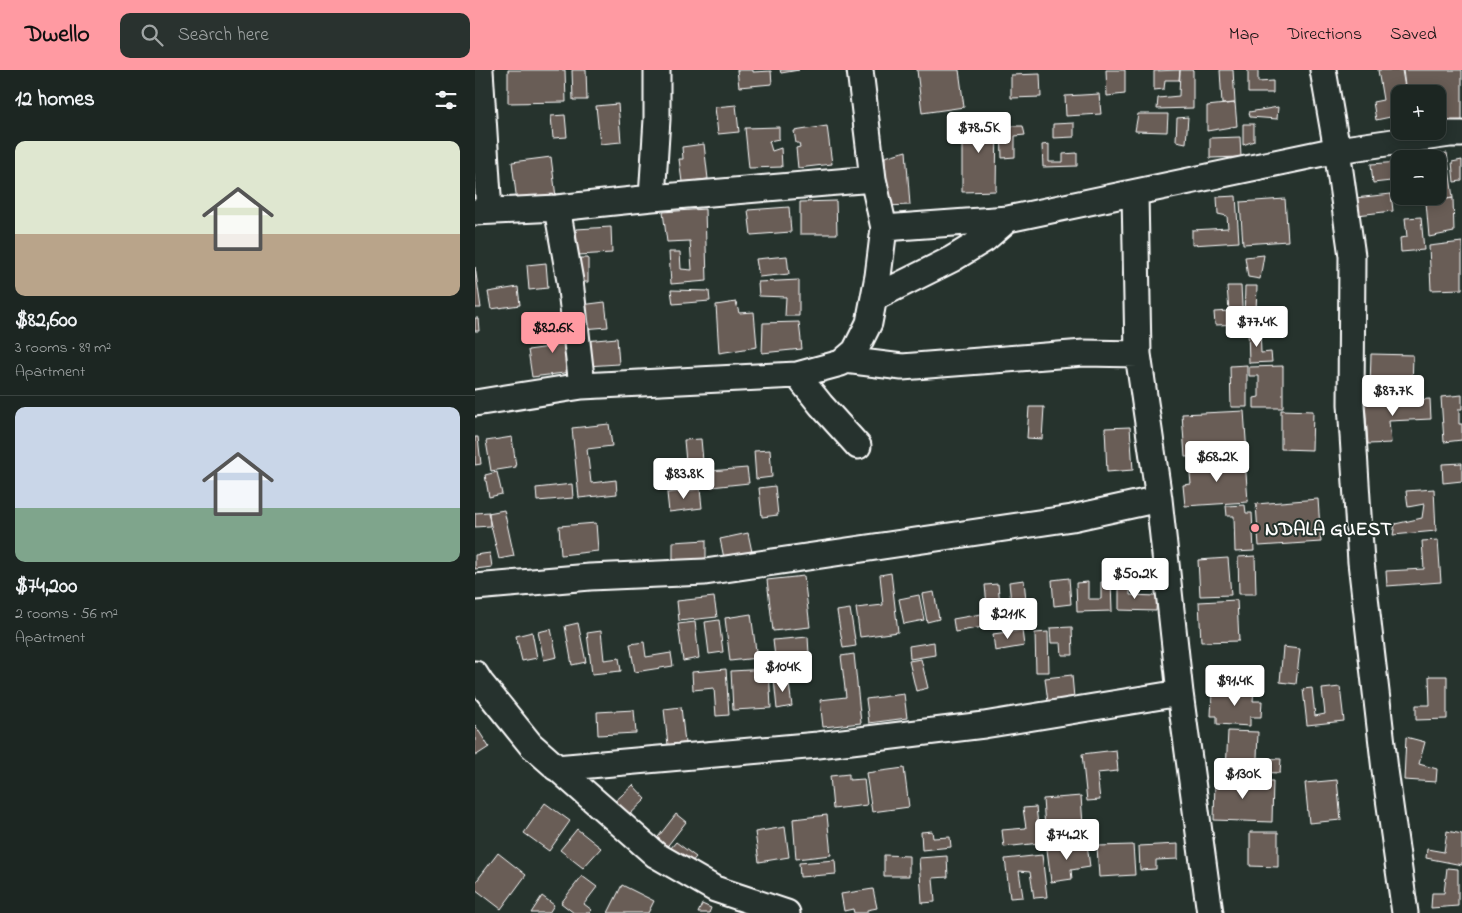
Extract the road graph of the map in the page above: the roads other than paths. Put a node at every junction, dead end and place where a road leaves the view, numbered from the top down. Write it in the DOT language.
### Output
graph roads {
  1 [pos="480,70"];
  2 [pos="657,70"];
  3 [pos="860,70"];
  4 [pos="1323,70"];
  5 [pos="1462,134"];
  6 [pos="1337,150"];
  7 [pos="873,179"];
  8 [pos="1135,193"];
  9 [pos="652,198"];
  10 [pos="557,208"];
  11 [pos="482,212"];
  12 [pos="1008,219"];
  13 [pos="884,228"];
  14 [pos="874,298"];
  15 [pos="1138,354"];
  16 [pos="845,360"];
  17 [pos="797,375"];
  18 [pos="582,386"];
  19 [pos="475,403"];
  20 [pos="858,446"];
  21 [pos="1159,499"];
  22 [pos="475,587"];
  23 [pos="475,674"];
  24 [pos="1180,693"];
  25 [pos="556,768"];
  26 [pos="787,913"];
  27 [pos="1210,913"];
  28 [pos="1405,913"];
  1 -- 11 [label="street"];
  2 -- 9 [label="street"];
  3 -- 7 [label="street"];
  4 -- 6 [label="street"];
  5 -- 6 [label="street"];
  6 -- 8 [label="street"];
  6 -- 28 [label="street"];
  7 -- 9 [label="street"];
  7 -- 13 [label="street"];
  8 -- 12 [label="street"];
  8 -- 15 [label="street"];
  9 -- 10 [label="street"];
  10 -- 11 [label="street"];
  10 -- 18 [label="street"];
  12 -- 13 [label="street"];
  12 -- 14 [label="street"];
  13 -- 14 [label="street"];
  14 -- 16 [label="street"];
  15 -- 16 [label="street"];
  15 -- 21 [label="street"];
  16 -- 17 [label="street"];
  17 -- 18 [label="street"];
  17 -- 20 [label="street"];
  18 -- 19 [label="street"];
  21 -- 22 [label="street"];
  21 -- 24 [label="street"];
  23 -- 25 [label="street"];
  24 -- 25 [label="street"];
  24 -- 27 [label="street"];
  25 -- 26 [label="street"];
}
